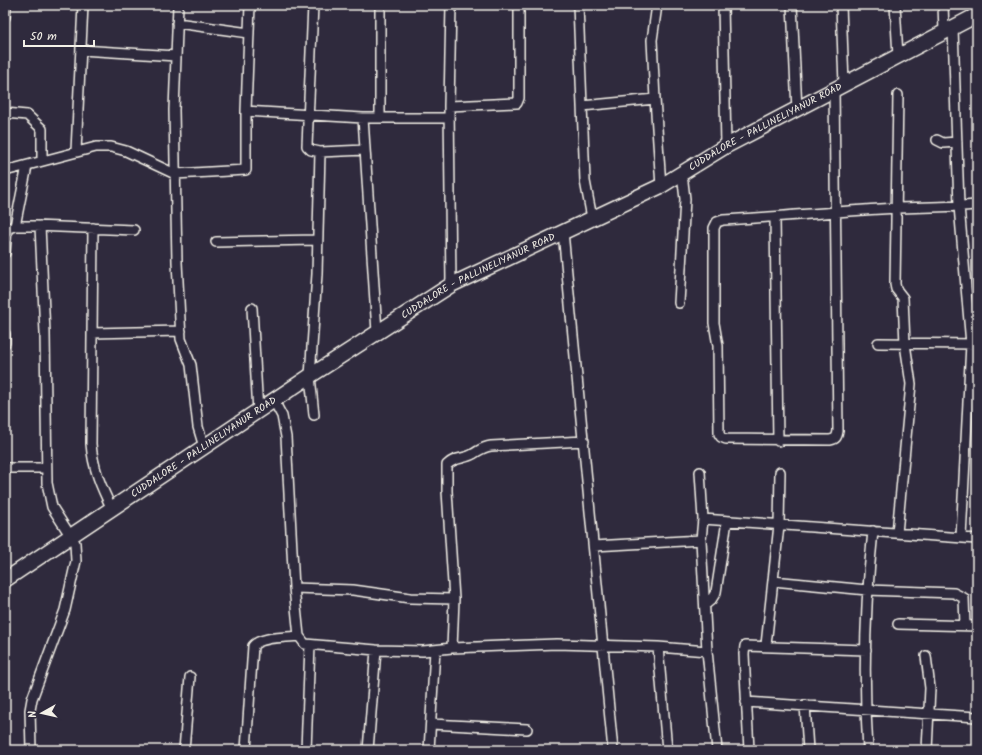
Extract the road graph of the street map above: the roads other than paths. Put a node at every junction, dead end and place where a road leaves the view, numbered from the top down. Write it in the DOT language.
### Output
graph roads {
  1 [pos="6,5"];
  2 [pos="83,5"];
  3 [pos="178,5"];
  4 [pos="250,5"];
  5 [pos="313,5"];
  6 [pos="380,5"];
  7 [pos="451,5"];
  8 [pos="519,5"];
  9 [pos="578,5"];
  10 [pos="657,5"];
  11 [pos="723,5"];
  12 [pos="792,5"];
  13 [pos="841,5"];
  14 [pos="895,5"];
  15 [pos="943,5"];
  16 [pos="977,15"];
  17 [pos="5,17"];
  18 [pos="178,23"];
  19 [pos="948,30"];
  20 [pos="249,33"];
  21 [pos="81,50"];
  22 [pos="176,56"];
  23 [pos="898,56"];
  24 [pos="839,86"];
  25 [pos="898,95"];
  26 [pos="654,99"];
  27 [pos="449,106"];
  28 [pos="582,106"];
  29 [pos="797,110"];
  30 [pos="246,111"];
  31 [pos="5,113"];
  32 [pos="309,115"];
  33 [pos="362,118"];
  34 [pos="380,118"];
  35 [pos="449,118"];
  36 [pos="937,140"];
  37 [pos="957,142"];
  38 [pos="726,146"];
  39 [pos="365,150"];
  40 [pos="76,151"];
  41 [pos="320,152"];
  42 [pos="42,161"];
  43 [pos="27,166"];
  44 [pos="5,171"];
  45 [pos="175,174"];
  46 [pos="679,175"];
  47 [pos="661,186"];
  48 [pos="977,205"];
  49 [pos="959,206"];
  50 [pos="897,208"];
  51 [pos="836,213"];
  52 [pos="775,217"];
  53 [pos="592,218"];
  54 [pos="40,226"];
  55 [pos="9,228"];
  56 [pos="93,228"];
  57 [pos="134,230"];
  58 [pos="563,232"];
  59 [pos="318,240"];
  60 [pos="216,242"];
  61 [pos="5,253"];
  62 [pos="451,285"];
  63 [pos="679,303"];
  64 [pos="252,308"];
  65 [pos="181,331"];
  66 [pos="377,332"];
  67 [pos="92,333"];
  68 [pos="5,334"];
  69 [pos="5,343"];
  70 [pos="878,343"];
  71 [pos="905,344"];
  72 [pos="974,344"];
  73 [pos="310,376"];
  74 [pos="274,401"];
  75 [pos="258,412"];
  76 [pos="314,415"];
  77 [pos="584,441"];
  78 [pos="778,441"];
  79 [pos="204,447"];
  80 [pos="5,468"];
  81 [pos="46,468"];
  82 [pos="700,472"];
  83 [pos="780,472"];
  84 [pos="112,509"];
  85 [pos="703,519"];
  86 [pos="727,521"];
  87 [pos="779,525"];
  88 [pos="873,531"];
  89 [pos="897,533"];
  90 [pos="72,536"];
  91 [pos="961,537"];
  92 [pos="977,539"];
  93 [pos="701,540"];
  94 [pos="594,546"];
  95 [pos="5,580"];
  96 [pos="773,581"];
  97 [pos="294,588"];
  98 [pos="866,590"];
  99 [pos="454,599"];
  100 [pos="705,605"];
  101 [pos="898,624"];
  102 [pos="965,626"];
  103 [pos="977,626"];
  104 [pos="299,636"];
  105 [pos="310,645"];
  106 [pos="604,646"];
  107 [pos="766,646"];
  108 [pos="658,647"];
  109 [pos="452,648"];
  110 [pos="376,650"];
  111 [pos="435,650"];
  112 [pos="866,650"];
  113 [pos="707,651"];
  114 [pos="926,656"];
  115 [pos="190,677"];
  116 [pos="746,702"];
  117 [pos="805,705"];
  118 [pos="865,709"];
  119 [pos="928,714"];
  120 [pos="977,717"];
  121 [pos="431,724"];
  122 [pos="527,729"];
  123 [pos="31,750"];
  124 [pos="184,750"];
  125 [pos="246,750"];
  126 [pos="306,750"];
  127 [pos="368,750"];
  128 [pos="429,750"];
  129 [pos="613,750"];
  130 [pos="667,750"];
  131 [pos="717,750"];
  132 [pos="749,750"];
  133 [pos="808,750"];
  134 [pos="868,750"];
  135 [pos="927,750"];
  1 -- 17 [label="street"];
  2 -- 21 [label="street"];
  3 -- 18 [label="street"];
  4 -- 20 [label="street"];
  5 -- 32 [label="street"];
  6 -- 34 [label="street"];
  7 -- 27 [label="street"];
  8 -- 27 [label="street"];
  9 -- 28 [label="street"];
  10 -- 26 [label="street"];
  11 -- 38 [label="street"];
  12 -- 29 [label="street"];
  13 -- 24 [label="street"];
  14 -- 23 [label="street"];
  15 -- 19 [label="street"];
  16 -- 19 [label="main road, CUDDALORE - PALLINELIYANUR ROAD"];
  18 -- 20 [label="street"];
  18 -- 22 [label="street"];
  19 -- 23 [label="main road, CUDDALORE - PALLINELIYANUR ROAD"];
  19 -- 37 [label="street"];
  20 -- 30 [label="street"];
  21 -- 22 [label="street"];
  21 -- 40 [label="street"];
  22 -- 45 [label="street"];
  23 -- 24 [label="main road, CUDDALORE - PALLINELIYANUR ROAD"];
  24 -- 29 [label="main road, CUDDALORE - PALLINELIYANUR ROAD"];
  24 -- 51 [label="street"];
  25 -- 50 [label="street"];
  26 -- 28 [label="street"];
  26 -- 47 [label="street"];
  27 -- 35 [label="street"];
  28 -- 53 [label="street"];
  29 -- 38 [label="main road, CUDDALORE - PALLINELIYANUR ROAD"];
  30 -- 32 [label="street"];
  30 -- 45 [label="street"];
  31 -- 42 [label="street"];
  32 -- 33 [label="street"];
  32 -- 41 [label="street"];
  33 -- 34 [label="street"];
  33 -- 39 [label="street"];
  34 -- 35 [label="street"];
  35 -- 62 [label="street"];
  36 -- 37 [label="street"];
  37 -- 49 [label="street"];
  38 -- 46 [label="main road, CUDDALORE - PALLINELIYANUR ROAD"];
  39 -- 41 [label="street"];
  39 -- 66 [label="street"];
  40 -- 42 [label="street"];
  40 -- 45 [label="street"];
  41 -- 59 [label="street"];
  42 -- 43 [label="street"];
  43 -- 44 [label="street"];
  43 -- 55 [label="street"];
  45 -- 65 [label="street"];
  46 -- 47 [label="main road, CUDDALORE - PALLINELIYANUR ROAD"];
  46 -- 63 [label="street"];
  47 -- 53 [label="main road, CUDDALORE - PALLINELIYANUR ROAD"];
  48 -- 49 [label="street"];
  49 -- 50 [label="street"];
  49 -- 72 [label="street"];
  50 -- 51 [label="street"];
  50 -- 71 [label="street"];
  51 -- 52 [label="street"];
  51 -- 78 [label="street"];
  52 -- 78 [label="street"];
  52 -- 78 [label="street"];
  53 -- 58 [label="main road, CUDDALORE - PALLINELIYANUR ROAD"];
  54 -- 55 [label="street"];
  54 -- 56 [label="street"];
  54 -- 81 [label="street"];
  55 -- 61 [label="street"];
  56 -- 57 [label="street"];
  56 -- 67 [label="street"];
  58 -- 62 [label="main road, CUDDALORE - PALLINELIYANUR ROAD"];
  58 -- 77 [label="street"];
  59 -- 60 [label="street"];
  59 -- 73 [label="street"];
  62 -- 66 [label="main road, CUDDALORE - PALLINELIYANUR ROAD"];
  64 -- 75 [label="street"];
  65 -- 67 [label="street"];
  65 -- 79 [label="street"];
  66 -- 73 [label="main road, CUDDALORE - PALLINELIYANUR ROAD"];
  67 -- 84 [label="street"];
  68 -- 69 [label="street"];
  70 -- 71 [label="street"];
  71 -- 72 [label="street"];
  71 -- 89 [label="street"];
  72 -- 91 [label="street"];
  73 -- 74 [label="main road, CUDDALORE - PALLINELIYANUR ROAD"];
  73 -- 76 [label="street"];
  74 -- 75 [label="main road, CUDDALORE - PALLINELIYANUR ROAD"];
  74 -- 97 [label="street"];
  75 -- 79 [label="main road, CUDDALORE - PALLINELIYANUR ROAD"];
  77 -- 94 [label="street"];
  77 -- 99 [label="street"];
  79 -- 84 [label="main road, CUDDALORE - PALLINELIYANUR ROAD"];
  80 -- 81 [label="street"];
  81 -- 90 [label="street"];
  82 -- 85 [label="street"];
  83 -- 87 [label="street"];
  84 -- 90 [label="main road, CUDDALORE - PALLINELIYANUR ROAD"];
  85 -- 86 [label="street"];
  85 -- 93 [label="street"];
  86 -- 87 [label="street"];
  86 -- 100 [label="street"];
  87 -- 88 [label="street"];
  87 -- 96 [label="street"];
  88 -- 89 [label="street"];
  88 -- 98 [label="street"];
  89 -- 91 [label="street"];
  90 -- 95 [label="main road, CUDDALORE - PALLINELIYANUR ROAD"];
  90 -- 123 [label="street"];
  91 -- 92 [label="street"];
  93 -- 94 [label="street"];
  93 -- 100 [label="street"];
  94 -- 106 [label="street"];
  96 -- 98 [label="street"];
  96 -- 107 [label="street"];
  97 -- 99 [label="street"];
  97 -- 104 [label="street"];
  98 -- 102 [label="street"];
  98 -- 112 [label="street"];
  99 -- 109 [label="street"];
  100 -- 113 [label="street"];
  101 -- 102 [label="street"];
  102 -- 103 [label="street"];
  104 -- 105 [label="street"];
  104 -- 125 [label="street"];
  105 -- 110 [label="street"];
  105 -- 126 [label="street"];
  106 -- 108 [label="street"];
  106 -- 109 [label="street"];
  106 -- 129 [label="street"];
  107 -- 112 [label="street"];
  107 -- 116 [label="street"];
  108 -- 113 [label="street"];
  108 -- 130 [label="street"];
  109 -- 111 [label="street"];
  110 -- 111 [label="street"];
  110 -- 127 [label="street"];
  111 -- 121 [label="street"];
  112 -- 118 [label="street"];
  113 -- 131 [label="street"];
  114 -- 119 [label="street"];
  115 -- 124 [label="street"];
  116 -- 117 [label="street"];
  116 -- 132 [label="street"];
  117 -- 118 [label="street"];
  117 -- 133 [label="street"];
  118 -- 119 [label="street"];
  118 -- 134 [label="street"];
  119 -- 120 [label="street"];
  119 -- 135 [label="street"];
  121 -- 122 [label="street"];
  121 -- 128 [label="street"];
}
